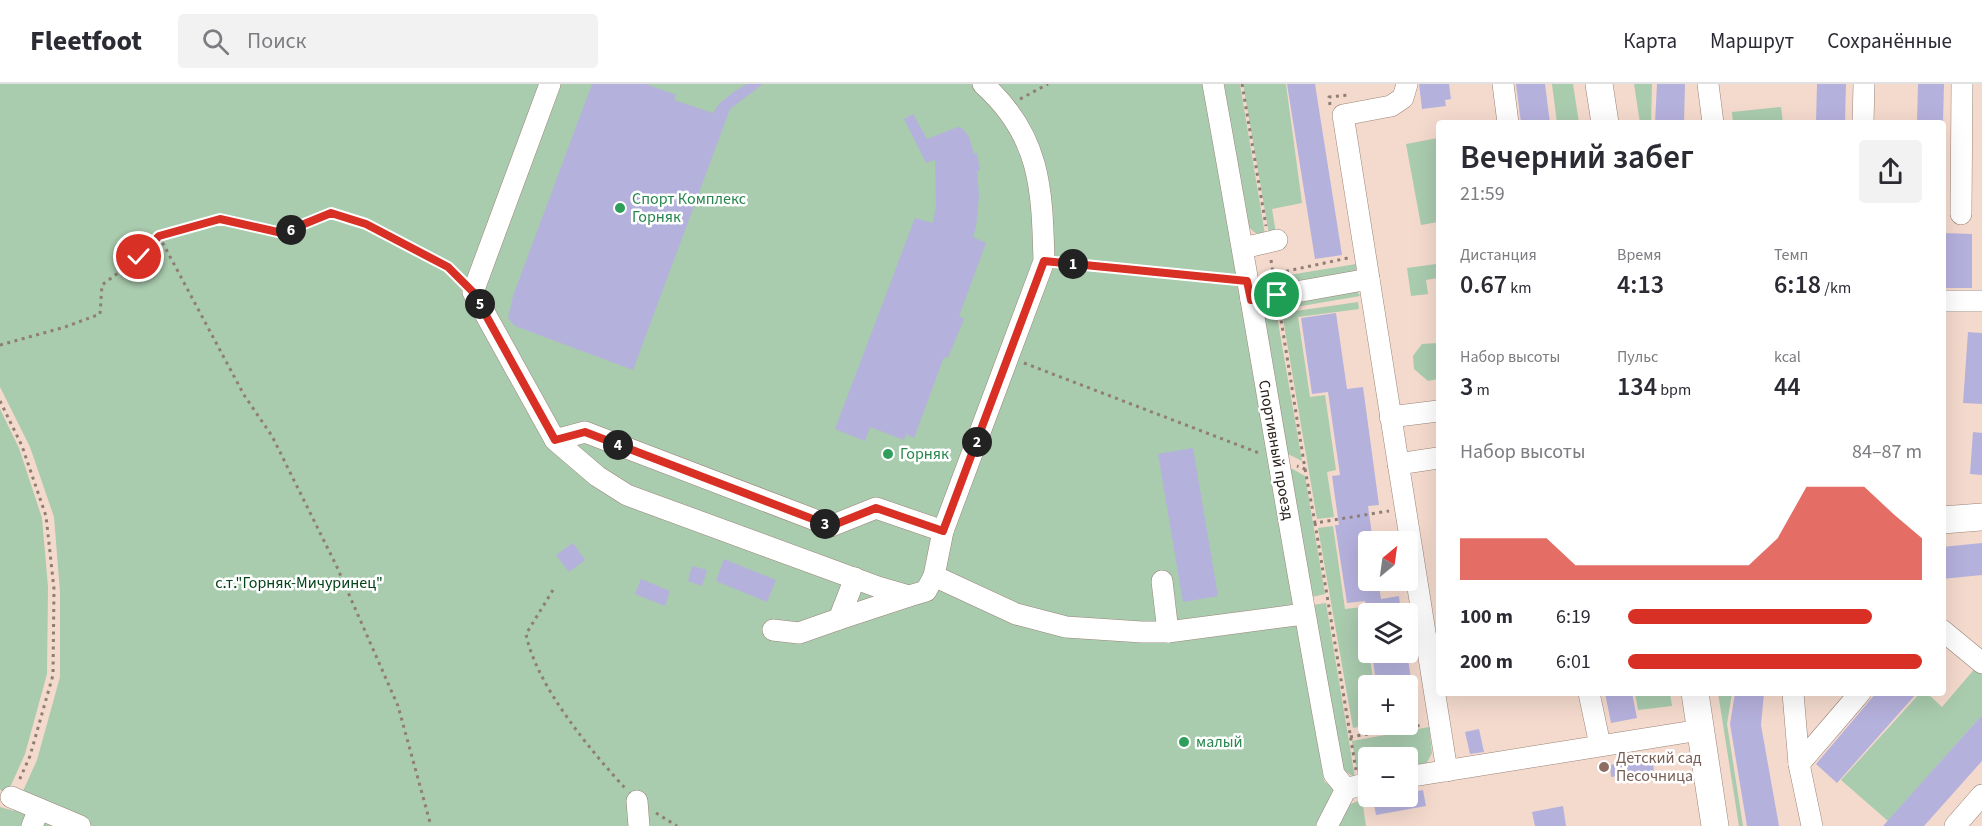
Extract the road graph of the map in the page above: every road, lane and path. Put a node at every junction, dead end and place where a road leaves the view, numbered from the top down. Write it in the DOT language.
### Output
graph roads {
  1 [pos="550,84"];
  2 [pos="983,84"];
  3 [pos="1048,84"];
  4 [pos="1214,84"];
  5 [pos="1242,84"];
  6 [pos="1407,84"];
  7 [pos="1503,84"];
  8 [pos="1599,84"];
  9 [pos="1708,84"];
  10 [pos="1864,84"];
  11 [pos="1962,84"];
  12 [pos="1006,107"];
  13 [pos="1508,120"];
  14 [pos="1605,120"];
  15 [pos="1713,120"];
  16 [pos="1863,120"];
  17 [pos="1961,214"];
  18 [pos="159,236"];
  19 [pos="1273,241"];
  20 [pos="1243,248"];
  21 [pos="1365,255"];
  22 [pos="1044,261"];
  23 [pos="1273,273"];
  24 [pos="1369,279"];
  25 [pos="1249,290"];
  26 [pos="473,292"];
  27 [pos="1277,295"];
  28 [pos="1946,301"];
  29 [pos="1982,301"];
  30 [pos="0,345"];
  31 [pos="1009,357"];
  32 [pos="0,401"];
  33 [pos="1436,411"];
  34 [pos="1390,417"];
  35 [pos="555,440"];
  36 [pos="1436,458"];
  37 [pos="1277,459"];
  38 [pos="1398,464"];
  39 [pos="1305,469"];
  40 [pos="1396,510"];
  41 [pos="1982,517"];
  42 [pos="1946,520"];
  43 [pos="1315,523"];
  44 [pos="943,531"];
  45 [pos="934,576"];
  46 [pos="855,578"];
  47 [pos="1162,581"];
  48 [pos="554,590"];
  49 [pos="909,596"];
  50 [pos="1304,614"];
  51 [pos="839,619"];
  52 [pos="772,630"];
  53 [pos="1168,632"];
  54 [pos="1946,633"];
  55 [pos="1982,663"];
  56 [pos="1590,696"];
  57 [pos="1695,696"];
  58 [pos="1794,696"];
  59 [pos="1857,696"];
  60 [pos="1439,723"];
  61 [pos="1700,730"];
  62 [pos="1350,737"];
  63 [pos="1600,746"];
  64 [pos="1799,764"];
  65 [pos="1447,771"];
  66 [pos="1418,775"];
  67 [pos="1358,785"];
  68 [pos="1982,795"];
  69 [pos="11,798"];
  70 [pos="637,801"];
  71 [pos="36,818"];
  72 [pos="80,826"];
  73 [pos="431,826"];
  74 [pos="639,826"];
  75 [pos="677,826"];
  76 [pos="1327,826"];
  77 [pos="1715,826"];
  78 [pos="1812,826"];
  79 [pos="1955,826"];
  1 -- 26 [label="street"];
  2 -- 12 [label="street"];
  3 -- 12 [label="path"];
  4 -- 20 [label="street, Спортивный проезд"];
  5 -- 19 [label="path"];
  6 -- 21 [label="street"];
  7 -- 13 [label="street"];
  8 -- 14 [label="main road"];
  9 -- 15 [label="street"];
  10 -- 16 [label="street"];
  11 -- 17 [label="street"];
  12 -- 22 [label="street"];
  18 -- 26 [label="path"];
  18 -- 30 [label="path"];
  18 -- 73 [label="path"];
  19 -- 20 [label="street"];
  19 -- 23 [label="path"];
  20 -- 25 [label="street, Спортивный проезд"];
  21 -- 23 [label="path"];
  21 -- 24 [label="street"];
  22 -- 25 [label="path"];
  22 -- 31 [label="street"];
  23 -- 25 [label="path"];
  23 -- 27 [label="path"];
  24 -- 27 [label="street"];
  24 -- 34 [label="street"];
  25 -- 27 [label="street"];
  25 -- 37 [label="street, Спортивный проезд"];
  26 -- 35 [label="street"];
  27 -- 39 [label="path"];
  28 -- 29 [label="street"];
  31 -- 37 [label="path"];
  31 -- 44 [label="street"];
  32 -- 69 [label="path"];
  33 -- 34 [label="street"];
  34 -- 38 [label="street"];
  35 -- 44 [label="street"];
  35 -- 46 [label="street"];
  36 -- 38 [label="street"];
  37 -- 39 [label="path"];
  37 -- 50 [label="street, Спортивный проезд"];
  38 -- 60 [label="street"];
  39 -- 43 [label="path"];
  40 -- 43 [label="path"];
  41 -- 42 [label="main road"];
  43 -- 62 [label="path"];
  44 -- 45 [label="street"];
  45 -- 49 [label="street"];
  45 -- 53 [label="street"];
  46 -- 49 [label="street"];
  46 -- 51 [label="street"];
  47 -- 53 [label="street"];
  48 -- 70 [label="path"];
  49 -- 51 [label="street"];
  50 -- 53 [label="street"];
  50 -- 67 [label="street, Спортивный проезд"];
  51 -- 52 [label="street"];
  54 -- 55 [label="street"];
  56 -- 63 [label="street"];
  57 -- 61 [label="main road"];
  58 -- 64 [label="street"];
  59 -- 64 [label="street"];
  60 -- 62 [label="path"];
  60 -- 65 [label="street"];
  61 -- 63 [label="street"];
  61 -- 77 [label="main road"];
  62 -- 67 [label="path"];
  63 -- 65 [label="street"];
  64 -- 78 [label="street"];
  65 -- 66 [label="street"];
  67 -- 76 [label="street"];
  68 -- 79 [label="street"];
  69 -- 71 [label="street"];
  70 -- 74 [label="street"];
  70 -- 75 [label="path"];
  71 -- 72 [label="street"];
}
